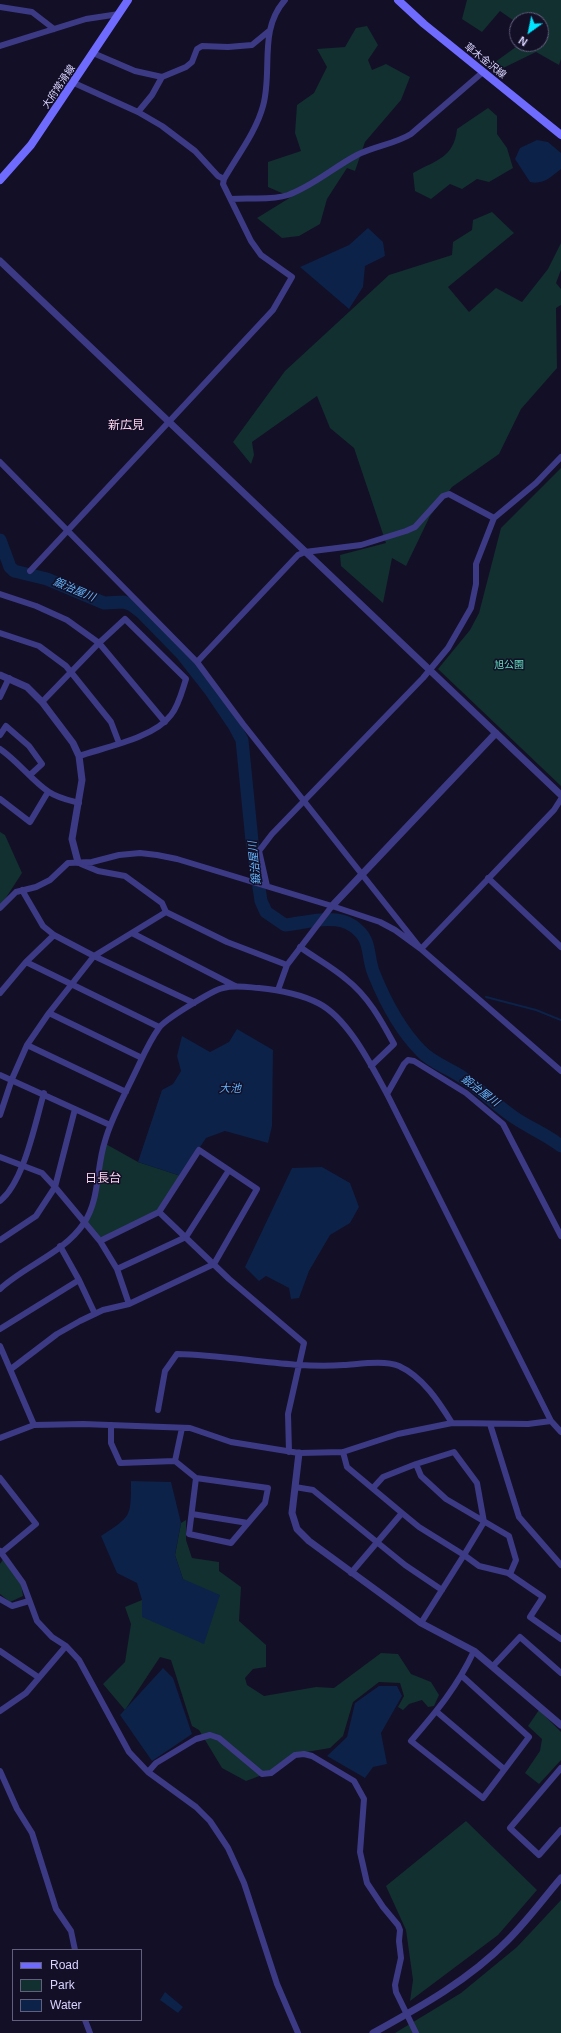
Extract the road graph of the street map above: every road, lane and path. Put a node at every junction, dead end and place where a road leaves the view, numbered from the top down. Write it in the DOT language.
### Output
graph roads {
  1 [pos="128,0"];
  2 [pos="285,0"];
  3 [pos="398,0"];
  4 [pos="0,7"];
  5 [pos="119,14"];
  6 [pos="54,29"];
  7 [pos="269,31"];
  8 [pos="0,46"];
  9 [pos="93,53"];
  10 [pos="483,72"];
  11 [pos="162,77"];
  12 [pos="74,83"];
  13 [pos="138,112"];
  14 [pos="561,135"];
  15 [pos="224,179"];
  16 [pos="0,180"];
  17 [pos="231,199"];
  18 [pos="0,261"];
  19 [pos="168,422"];
  20 [pos="561,457"];
  21 [pos="0,462"];
  22 [pos="494,518"];
  23 [pos="67,530"];
  24 [pos="305,552"];
  25 [pos="30,571"];
  26 [pos="0,594"];
  27 [pos="0,633"];
  28 [pos="99,643"];
  29 [pos="197,662"];
  30 [pos="429,670"];
  31 [pos="71,672"];
  32 [pos="0,675"];
  33 [pos="9,678"];
  34 [pos="0,698"];
  35 [pos="42,702"];
  36 [pos="165,722"];
  37 [pos="496,732"];
  38 [pos="0,735"];
  39 [pos="119,743"];
  40 [pos="0,749"];
  41 [pos="79,756"];
  42 [pos="30,775"];
  43 [pos="48,792"];
  44 [pos="561,795"];
  45 [pos="0,799"];
  46 [pos="561,799"];
  47 [pos="305,801"];
  48 [pos="79,803"];
  49 [pos="78,862"];
  50 [pos="362,874"];
  51 [pos="488,878"];
  52 [pos="268,886"];
  53 [pos="22,890"];
  54 [pos="332,906"];
  55 [pos="0,908"];
  56 [pos="166,912"];
  57 [pos="132,933"];
  58 [pos="54,935"];
  59 [pos="300,947"];
  60 [pos="561,947"];
  61 [pos="421,949"];
  62 [pos="94,956"];
  63 [pos="26,962"];
  64 [pos="287,964"];
  65 [pos="72,985"];
  66 [pos="235,986"];
  67 [pos="278,990"];
  68 [pos="0,993"];
  69 [pos="194,1003"];
  70 [pos="49,1013"];
  71 [pos="159,1027"];
  72 [pos="27,1045"];
  73 [pos="142,1058"];
  74 [pos="371,1066"];
  75 [pos="561,1071"];
  76 [pos="0,1075"];
  77 [pos="12,1079"];
  78 [pos="126,1092"];
  79 [pos="44,1093"];
  80 [pos="387,1094"];
  81 [pos="75,1109"];
  82 [pos="0,1115"];
  83 [pos="110,1125"];
  84 [pos="0,1158"];
  85 [pos="22,1165"];
  86 [pos="229,1170"];
  87 [pos="55,1187"];
  88 [pos="0,1201"];
  89 [pos="159,1212"];
  90 [pos="84,1223"];
  91 [pos="561,1236"];
  92 [pos="186,1237"];
  93 [pos="0,1240"];
  94 [pos="100,1240"];
  95 [pos="60,1246"];
  96 [pos="214,1264"];
  97 [pos="117,1269"];
  98 [pos="80,1280"];
  99 [pos="0,1289"];
  100 [pos="129,1304"];
  101 [pos="95,1314"];
  102 [pos="0,1329"];
  103 [pos="0,1346"];
  104 [pos="299,1366"];
  105 [pos="10,1369"];
  106 [pos="158,1410"];
  107 [pos="551,1421"];
  108 [pos="452,1423"];
  109 [pos="490,1424"];
  110 [pos="34,1425"];
  111 [pos="111,1425"];
  112 [pos="182,1428"];
  113 [pos="561,1432"];
  114 [pos="0,1438"];
  115 [pos="289,1452"];
  116 [pos="343,1452"];
  117 [pos="299,1454"];
  118 [pos="175,1461"];
  119 [pos="416,1464"];
  120 [pos="0,1478"];
  121 [pos="196,1478"];
  122 [pos="295,1487"];
  123 [pos="372,1488"];
  124 [pos="402,1513"];
  125 [pos="192,1514"];
  126 [pos="484,1522"];
  127 [pos="248,1523"];
  128 [pos="376,1543"];
  129 [pos="1,1552"];
  130 [pos="464,1555"];
  131 [pos="561,1565"];
  132 [pos="351,1573"];
  133 [pos="510,1574"];
  134 [pos="442,1590"];
  135 [pos="0,1599"];
  136 [pos="29,1601"];
  137 [pos="421,1623"];
  138 [pos="561,1639"];
  139 [pos="66,1646"];
  140 [pos="0,1651"];
  141 [pos="474,1651"];
  142 [pos="493,1666"];
  143 [pos="561,1673"];
  144 [pos="462,1676"];
  145 [pos="38,1677"];
  146 [pos="3,1706"];
  147 [pos="0,1712"];
  148 [pos="437,1712"];
  149 [pos="561,1725"];
  150 [pos="561,1768"];
  151 [pos="504,1769"];
  152 [pos="0,1771"];
  153 [pos="148,1772"];
  154 [pos="561,1830"];
  155 [pos="561,1878"];
  156 [pos="75,1949"];
  157 [pos="406,2015"];
  158 [pos="85,2021"];
  159 [pos="90,2033"];
  160 [pos="298,2033"];
  161 [pos="372,2033"];
  162 [pos="416,2033"];
  1 -- 5 [label="main road, 大府常滑線"];
  2 -- 7 [label="street"];
  3 -- 10 [label="main road, 草木金沢線"];
  4 -- 6 [label="street"];
  5 -- 6 [label="street"];
  5 -- 9 [label="main road, 大府常滑線"];
  6 -- 8 [label="street"];
  7 -- 11 [label="street"];
  7 -- 15 [label="street"];
  9 -- 11 [label="street"];
  9 -- 12 [label="main road, 大府常滑線"];
  10 -- 14 [label="main road, 草木金沢線"];
  10 -- 17 [label="street"];
  11 -- 13 [label="street"];
  12 -- 13 [label="street"];
  12 -- 16 [label="main road, 大府常滑線"];
  13 -- 15 [label="street"];
  15 -- 17 [label="street"];
  17 -- 19 [label="street"];
  18 -- 19 [label="street"];
  19 -- 23 [label="street"];
  19 -- 24 [label="street"];
  20 -- 22 [label="street"];
  21 -- 23 [label="street"];
  22 -- 24 [label="street"];
  22 -- 30 [label="street"];
  23 -- 25 [label="street"];
  23 -- 29 [label="street"];
  24 -- 29 [label="street"];
  24 -- 30 [label="street"];
  26 -- 28 [label="street"];
  27 -- 31 [label="street"];
  28 -- 31 [label="street"];
  28 -- 36 [label="street"];
  28 -- 36 [label="street"];
  29 -- 47 [label="street"];
  30 -- 37 [label="street"];
  30 -- 47 [label="street"];
  31 -- 35 [label="street"];
  31 -- 39 [label="street"];
  32 -- 33 [label="street"];
  33 -- 34 [label="street"];
  33 -- 35 [label="street"];
  35 -- 41 [label="street"];
  36 -- 39 [label="street"];
  37 -- 44 [label="street"];
  37 -- 50 [label="street"];
  38 -- 42 [label="street"];
  39 -- 41 [label="street"];
  40 -- 42 [label="street"];
  41 -- 48 [label="street"];
  42 -- 43 [label="street"];
  43 -- 45 [label="street"];
  43 -- 48 [label="street"];
  46 -- 51 [label="street"];
  47 -- 50 [label="street"];
  47 -- 52 [label="street"];
  48 -- 49 [label="street"];
  49 -- 52 [label="street"];
  49 -- 53 [label="street"];
  49 -- 56 [label="street"];
  50 -- 54 [label="street"];
  50 -- 61 [label="street"];
  51 -- 60 [label="street"];
  51 -- 61 [label="street"];
  52 -- 54 [label="street"];
  53 -- 55 [label="street"];
  53 -- 58 [label="street"];
  54 -- 59 [label="street"];
  54 -- 61 [label="street"];
  56 -- 57 [label="street"];
  56 -- 64 [label="street"];
  57 -- 62 [label="street"];
  57 -- 66 [label="street"];
  58 -- 62 [label="street"];
  58 -- 63 [label="street"];
  59 -- 64 [label="street"];
  59 -- 74 [label="street"];
  61 -- 75 [label="street"];
  62 -- 65 [label="street"];
  62 -- 69 [label="street"];
  63 -- 65 [label="street"];
  63 -- 68 [label="street"];
  64 -- 67 [label="street"];
  65 -- 70 [label="street"];
  65 -- 71 [label="street"];
  66 -- 67 [label="street"];
  66 -- 69 [label="street"];
  67 -- 74 [label="street"];
  69 -- 71 [label="street"];
  70 -- 72 [label="street"];
  70 -- 73 [label="street"];
  71 -- 73 [label="street"];
  72 -- 77 [label="street"];
  72 -- 78 [label="street"];
  73 -- 78 [label="street"];
  74 -- 80 [label="street"];
  76 -- 77 [label="street"];
  77 -- 79 [label="street"];
  77 -- 82 [label="street"];
  78 -- 83 [label="street"];
  79 -- 81 [label="street"];
  79 -- 85 [label="street"];
  80 -- 91 [label="street"];
  80 -- 107 [label="street"];
  81 -- 83 [label="street"];
  81 -- 87 [label="street"];
  83 -- 90 [label="street"];
  84 -- 85 [label="street"];
  85 -- 87 [label="street"];
  85 -- 88 [label="street"];
  86 -- 89 [label="street"];
  86 -- 92 [label="street"];
  86 -- 96 [label="street"];
  87 -- 90 [label="street"];
  87 -- 93 [label="street"];
  89 -- 92 [label="street"];
  89 -- 94 [label="street"];
  90 -- 94 [label="street"];
  90 -- 95 [label="street"];
  92 -- 96 [label="street"];
  92 -- 97 [label="street"];
  94 -- 97 [label="street"];
  95 -- 98 [label="street"];
  95 -- 99 [label="street"];
  96 -- 100 [label="street"];
  96 -- 104 [label="street"];
  97 -- 100 [label="street"];
  98 -- 101 [label="street"];
  98 -- 102 [label="street"];
  100 -- 101 [label="street"];
  101 -- 105 [label="street"];
  103 -- 105 [label="street"];
  104 -- 106 [label="street"];
  104 -- 108 [label="street"];
  104 -- 115 [label="street"];
  105 -- 110 [label="street"];
  107 -- 109 [label="street"];
  107 -- 113 [label="street"];
  108 -- 109 [label="street"];
  108 -- 116 [label="street"];
  109 -- 131 [label="street"];
  110 -- 111 [label="street"];
  110 -- 114 [label="street"];
  111 -- 112 [label="street"];
  111 -- 118 [label="street"];
  112 -- 115 [label="street"];
  112 -- 118 [label="street"];
  115 -- 117 [label="street"];
  116 -- 117 [label="street"];
  116 -- 123 [label="street"];
  117 -- 122 [label="street"];
  118 -- 121 [label="street"];
  119 -- 123 [label="street"];
  119 -- 126 [label="street"];
  119 -- 126 [label="street"];
  120 -- 129 [label="street"];
  121 -- 125 [label="street"];
  121 -- 127 [label="street"];
  122 -- 128 [label="street"];
  122 -- 132 [label="street"];
  123 -- 124 [label="street"];
  124 -- 128 [label="street"];
  124 -- 130 [label="street"];
  125 -- 127 [label="street"];
  125 -- 127 [label="street"];
  126 -- 130 [label="street"];
  126 -- 133 [label="street"];
  128 -- 132 [label="street"];
  128 -- 134 [label="street"];
  129 -- 136 [label="street"];
  130 -- 133 [label="street"];
  130 -- 134 [label="street"];
  132 -- 137 [label="street"];
  133 -- 138 [label="street"];
  134 -- 137 [label="street"];
  135 -- 136 [label="street"];
  136 -- 139 [label="street"];
  137 -- 141 [label="street"];
  139 -- 145 [label="street"];
  139 -- 153 [label="street"];
  140 -- 145 [label="street"];
  141 -- 142 [label="street"];
  141 -- 144 [label="street"];
  142 -- 143 [label="street"];
  142 -- 149 [label="street"];
  144 -- 148 [label="street"];
  144 -- 151 [label="street"];
  145 -- 146 [label="street"];
  146 -- 147 [label="street"];
  148 -- 151 [label="street"];
  148 -- 151 [label="street"];
  150 -- 154 [label="street"];
  152 -- 156 [label="street"];
  153 -- 157 [label="street"];
  153 -- 160 [label="street"];
  155 -- 157 [label="street"];
  157 -- 161 [label="street"];
  157 -- 162 [label="street"];
  158 -- 159 [label="street"];
}
